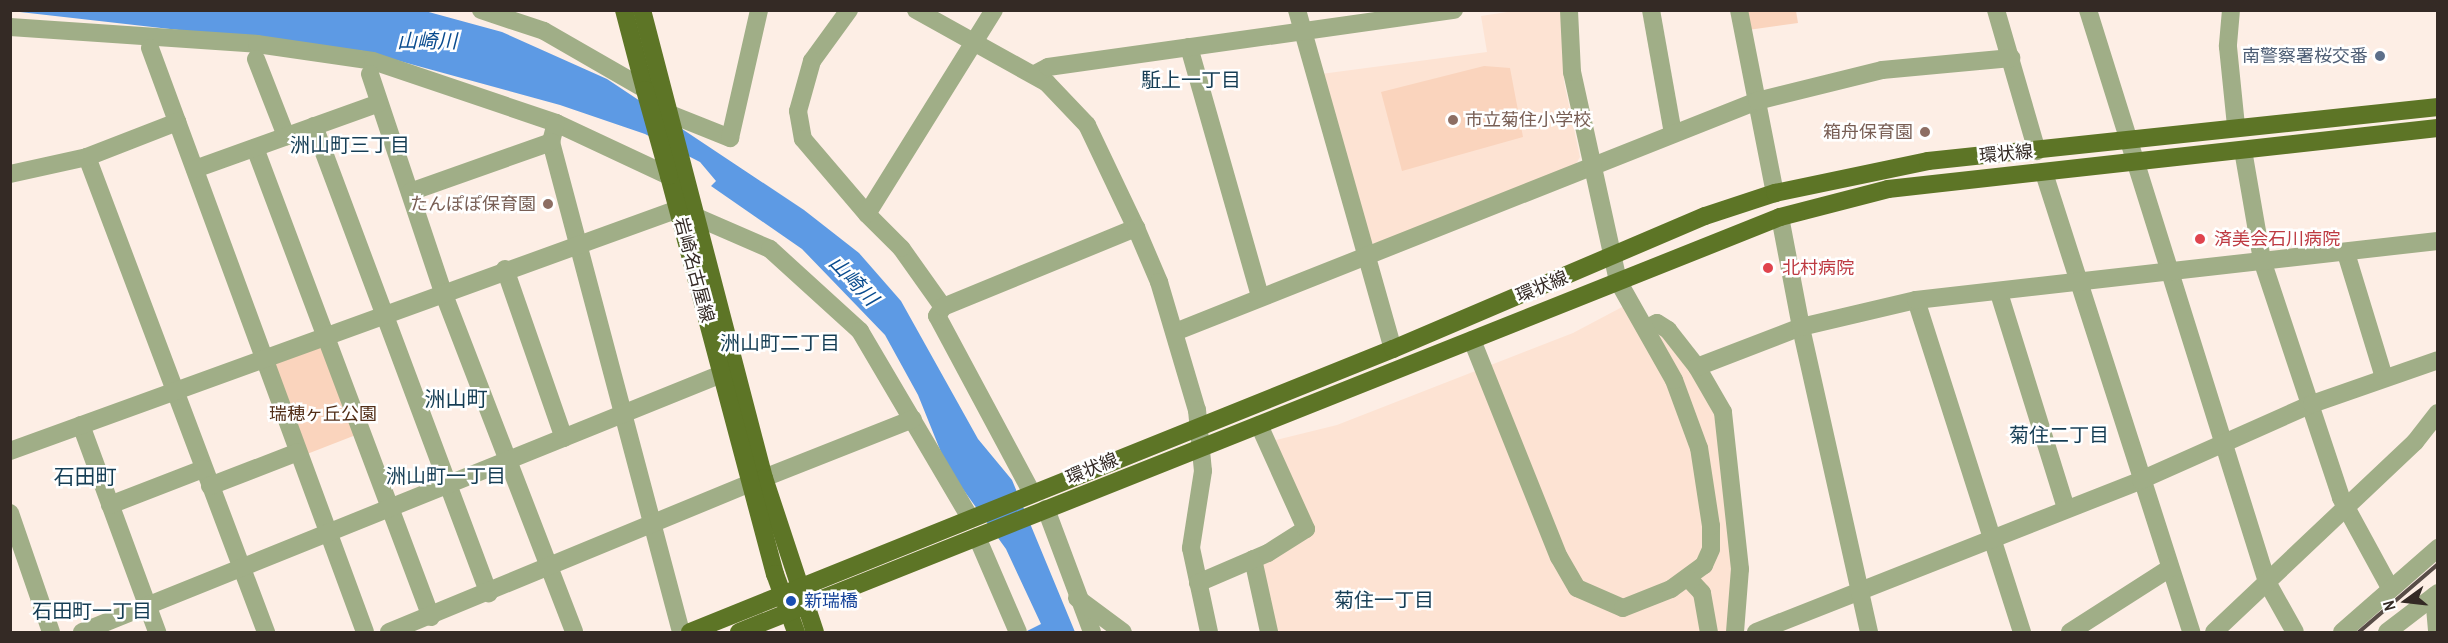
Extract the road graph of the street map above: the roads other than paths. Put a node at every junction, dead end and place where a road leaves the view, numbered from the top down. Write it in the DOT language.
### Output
graph roads {
  1 [pos="481,10"];
  2 [pos="624,10"];
  3 [pos="642,10"];
  4 [pos="759,10"];
  5 [pos="849,10"];
  6 [pos="916,10"];
  7 [pos="994,10"];
  8 [pos="1297,10"];
  9 [pos="1454,10"];
  10 [pos="1569,10"];
  11 [pos="1651,10"];
  12 [pos="1739,10"];
  13 [pos="1996,10"];
  14 [pos="2088,10"];
  15 [pos="2231,10"];
  16 [pos="513,16"];
  17 [pos="10,27"];
  18 [pos="1300,32"];
  19 [pos="973,43"];
  20 [pos="1189,47"];
  21 [pos="150,48"];
  22 [pos="2011,58"];
  23 [pos="256,59"];
  24 [pos="370,74"];
  25 [pos="1035,74"];
  26 [pos="645,89"];
  27 [pos="1757,101"];
  28 [pos="380,103"];
  29 [pos="2438,107"];
  30 [pos="670,114"];
  31 [pos="177,122"];
  32 [pos="556,123"];
  33 [pos="314,126"];
  34 [pos="2236,126"];
  35 [pos="2438,128"];
  36 [pos="1673,133"];
  37 [pos="286,136"];
  38 [pos="2128,141"];
  39 [pos="551,142"];
  40 [pos="255,148"];
  41 [pos="2243,150"];
  42 [pos="2037,151"];
  43 [pos="87,157"];
  44 [pos="2136,161"];
  45 [pos="1591,166"];
  46 [pos="195,169"];
  47 [pos="2044,173"];
  48 [pos="10,174"];
  49 [pos="669,176"];
  50 [pos="410,192"];
  51 [pos="1775,193"];
  52 [pos="678,209"];
  53 [pos="867,214"];
  54 [pos="697,216"];
  55 [pos="1780,217"];
  56 [pos="1136,228"];
  57 [pos="2438,241"];
  58 [pos="578,242"];
  59 [pos="2346,253"];
  60 [pos="1367,254"];
  61 [pos="1616,257"];
  62 [pos="2262,260"];
  63 [pos="504,269"];
  64 [pos="2170,270"];
  65 [pos="1618,282"];
  66 [pos="2079,282"];
  67 [pos="443,292"];
  68 [pos="2000,293"];
  69 [pos="1260,296"];
  70 [pos="1916,300"];
  71 [pos="943,308"];
  72 [pos="382,314"];
  73 [pos="1647,327"];
  74 [pos="1801,327"];
  75 [pos="1175,333"];
  76 [pos="326,335"];
  77 [pos="1472,340"];
  78 [pos="1393,349"];
  79 [pos="264,358"];
  80 [pos="2438,360"];
  81 [pos="1697,367"];
  82 [pos="722,374"];
  83 [pos="2384,377"];
  84 [pos="174,391"];
  85 [pos="2312,404"];
  86 [pos="2438,413"];
  87 [pos="623,414"];
  88 [pos="913,419"];
  89 [pos="81,425"];
  90 [pos="1259,425"];
  91 [pos="1198,427"];
  92 [pos="564,438"];
  93 [pos="2223,441"];
  94 [pos="1199,449"];
  95 [pos="10,451"];
  96 [pos="298,452"];
  97 [pos="510,459"];
  98 [pos="207,478"];
  99 [pos="757,480"];
  100 [pos="2141,480"];
  101 [pos="447,485"];
  102 [pos="1032,493"];
  103 [pos="110,505"];
  104 [pos="390,508"];
  105 [pos="2066,508"];
  106 [pos="2346,508"];
  107 [pos="1040,512"];
  108 [pos="10,513"];
  109 [pos="973,517"];
  110 [pos="651,523"];
  111 [pos="327,532"];
  112 [pos="979,536"];
  113 [pos="1992,538"];
  114 [pos="2438,548"];
  115 [pos="1253,559"];
  116 [pos="240,567"];
  117 [pos="552,567"];
  118 [pos="2170,568"];
  119 [pos="1689,579"];
  120 [pos="2267,582"];
  121 [pos="1198,583"];
  122 [pos="2389,586"];
  123 [pos="790,591"];
  124 [pos="1863,592"];
  125 [pos="489,593"];
  126 [pos="2436,594"];
  127 [pos="1076,597"];
  128 [pos="147,607"];
  129 [pos="797,608"];
  130 [pos="431,617"];
  131 [pos="51,633"];
  132 [pos="82,633"];
  133 [pos="156,633"];
  134 [pos="266,633"];
  135 [pos="365,633"];
  136 [pos="389,633"];
  137 [pos="574,633"];
  138 [pos="681,633"];
  139 [pos="690,633"];
  140 [pos="739,633"];
  141 [pos="796,633"];
  142 [pos="815,633"];
  143 [pos="1018,633"];
  144 [pos="1092,633"];
  145 [pos="1123,633"];
  146 [pos="1209,633"];
  147 [pos="1269,633"];
  148 [pos="1709,633"];
  149 [pos="1735,633"];
  150 [pos="1756,633"];
  151 [pos="1869,633"];
  152 [pos="2022,633"];
  153 [pos="2070,633"];
  154 [pos="2191,633"];
  155 [pos="2214,633"];
  156 [pos="2295,633"];
  157 [pos="2342,633"];
  158 [pos="2387,633"];
  159 [pos="2437,633"];
  1 -- 16 [label="street"];
  2 -- 26 [label="main road, 岩崎名古屋線"];
  3 -- 30 [label="main road, 岩崎名古屋線"];
  4 -- 30 [label="street"];
  5 -- 53 [label="street"];
  6 -- 19 [label="street"];
  7 -- 19 [label="street"];
  8 -- 18 [label="street"];
  9 -- 18 [label="street"];
  10 -- 45 [label="street"];
  11 -- 36 [label="street"];
  12 -- 27 [label="street"];
  13 -- 22 [label="street"];
  14 -- 38 [label="street"];
  15 -- 34 [label="street"];
  16 -- 26 [label="street"];
  17 -- 32 [label="street"];
  18 -- 20 [label="street"];
  18 -- 60 [label="street"];
  19 -- 25 [label="street"];
  19 -- 53 [label="street"];
  20 -- 25 [label="street"];
  20 -- 69 [label="street"];
  21 -- 31 [label="street"];
  22 -- 27 [label="street"];
  22 -- 42 [label="street"];
  23 -- 37 [label="street"];
  24 -- 28 [label="street"];
  25 -- 56 [label="street"];
  26 -- 49 [label="main road, 岩崎名古屋線, bridge"];
  27 -- 36 [label="street"];
  27 -- 51 [label="street"];
  28 -- 33 [label="street"];
  28 -- 50 [label="street"];
  29 -- 34 [label="main road, 環状線"];
  30 -- 54 [label="main road, 岩崎名古屋線"];
  31 -- 43 [label="street"];
  31 -- 46 [label="street"];
  32 -- 39 [label="street"];
  32 -- 49 [label="street"];
  33 -- 37 [label="street"];
  33 -- 72 [label="street"];
  34 -- 38 [label="main road, 環状線"];
  35 -- 41 [label="main road, 環状線"];
  36 -- 45 [label="street"];
  37 -- 40 [label="street"];
  38 -- 42 [label="main road, 環状線"];
  38 -- 44 [label="street"];
  39 -- 50 [label="street"];
  39 -- 58 [label="street"];
  40 -- 46 [label="street"];
  40 -- 76 [label="street"];
  41 -- 44 [label="main road, 環状線"];
  41 -- 62 [label="street"];
  42 -- 51 [label="main road, 環状線"];
  43 -- 48 [label="street"];
  43 -- 84 [label="street"];
  44 -- 47 [label="main road, 環状線"];
  44 -- 64 [label="street"];
  45 -- 60 [label="street"];
  45 -- 61 [label="street"];
  46 -- 79 [label="street"];
  47 -- 55 [label="main road, 環状線"];
  47 -- 66 [label="street"];
  49 -- 52 [label="main road, 岩崎名古屋線"];
  50 -- 67 [label="street"];
  51 -- 61 [label="main road, 環状線"];
  52 -- 54 [label="street"];
  52 -- 58 [label="street"];
  52 -- 82 [label="main road, 岩崎名古屋線"];
  53 -- 71 [label="street"];
  54 -- 88 [label="street"];
  54 -- 99 [label="main road, 岩崎名古屋線"];
  55 -- 65 [label="main road, 環状線"];
  55 -- 74 [label="street"];
  56 -- 71 [label="street"];
  56 -- 75 [label="street"];
  57 -- 59 [label="street"];
  58 -- 63 [label="street"];
  58 -- 87 [label="street"];
  59 -- 62 [label="street"];
  59 -- 83 [label="street"];
  60 -- 69 [label="street"];
  60 -- 78 [label="street"];
  61 -- 65 [label="street"];
  61 -- 78 [label="main road, 環状線"];
  62 -- 64 [label="street"];
  62 -- 85 [label="street"];
  63 -- 67 [label="street"];
  63 -- 92 [label="street"];
  64 -- 66 [label="street"];
  64 -- 93 [label="street"];
  65 -- 73 [label="street"];
  65 -- 77 [label="main road, 環状線"];
  66 -- 68 [label="street"];
  66 -- 100 [label="street"];
  67 -- 72 [label="street"];
  67 -- 97 [label="street"];
  68 -- 70 [label="street"];
  68 -- 105 [label="street"];
  69 -- 75 [label="street"];
  70 -- 74 [label="street"];
  70 -- 113 [label="street"];
  71 -- 102 [label="street"];
  72 -- 76 [label="street"];
  72 -- 101 [label="street"];
  73 -- 81 [label="street"];
  73 -- 119 [label="street"];
  74 -- 81 [label="street"];
  74 -- 124 [label="street"];
  75 -- 91 [label="street"];
  76 -- 79 [label="street"];
  76 -- 104 [label="street"];
  77 -- 90 [label="main road, 環状線"];
  77 -- 119 [label="street"];
  78 -- 91 [label="main road, 環状線"];
  79 -- 84 [label="street"];
  79 -- 96 [label="street"];
  80 -- 83 [label="street"];
  81 -- 149 [label="street"];
  82 -- 87 [label="street"];
  82 -- 99 [label="main road, 岩崎名古屋線"];
  83 -- 85 [label="street"];
  84 -- 89 [label="street"];
  84 -- 98 [label="street"];
  85 -- 93 [label="street"];
  85 -- 106 [label="street"];
  86 -- 106 [label="street"];
  87 -- 92 [label="street"];
  87 -- 110 [label="street"];
  88 -- 99 [label="street"];
  88 -- 109 [label="street"];
  89 -- 95 [label="street"];
  89 -- 103 [label="street"];
  90 -- 94 [label="main road, 環状線"];
  90 -- 115 [label="street"];
  91 -- 94 [label="street"];
  91 -- 102 [label="main road, 環状線"];
  92 -- 97 [label="street"];
  93 -- 100 [label="street"];
  93 -- 120 [label="street"];
  94 -- 107 [label="main road, 環状線"];
  94 -- 121 [label="street"];
  96 -- 98 [label="street"];
  96 -- 111 [label="street"];
  97 -- 101 [label="street"];
  97 -- 117 [label="street"];
  98 -- 103 [label="street"];
  98 -- 116 [label="street"];
  99 -- 110 [label="street"];
  99 -- 123 [label="main road, 岩崎名古屋線"];
  100 -- 105 [label="street"];
  100 -- 118 [label="street"];
  101 -- 104 [label="street"];
  101 -- 125 [label="street"];
  102 -- 109 [label="main road, 環状線"];
  103 -- 128 [label="street"];
  104 -- 111 [label="street"];
  104 -- 130 [label="street"];
  105 -- 113 [label="street"];
  106 -- 120 [label="street"];
  106 -- 122 [label="street"];
  107 -- 112 [label="main road, 環状線"];
  107 -- 127 [label="street"];
  108 -- 131 [label="street"];
  109 -- 123 [label="main road, 環状線"];
  110 -- 117 [label="street"];
  110 -- 138 [label="street"];
  111 -- 116 [label="street"];
  111 -- 135 [label="street"];
  112 -- 129 [label="main road, 環状線"];
  112 -- 143 [label="street"];
  113 -- 124 [label="street"];
  113 -- 152 [label="street"];
  114 -- 122 [label="street"];
  115 -- 121 [label="street"];
  115 -- 147 [label="street"];
  116 -- 128 [label="street"];
  116 -- 134 [label="street"];
  117 -- 125 [label="street"];
  117 -- 137 [label="street"];
  118 -- 153 [label="street"];
  118 -- 154 [label="street"];
  119 -- 148 [label="street"];
  120 -- 155 [label="street"];
  120 -- 156 [label="street"];
  121 -- 146 [label="street"];
  122 -- 157 [label="street"];
  123 -- 129 [label="main road, 岩崎名古屋線"];
  123 -- 139 [label="main road, 環状線"];
  124 -- 150 [label="street"];
  124 -- 151 [label="street"];
  125 -- 130 [label="street"];
  126 -- 158 [label="street"];
  126 -- 159 [label="street"];
  127 -- 144 [label="street"];
  127 -- 145 [label="street"];
  128 -- 132 [label="street"];
  128 -- 133 [label="street"];
  129 -- 140 [label="main road, 環状線"];
  129 -- 141 [label="main road, 岩崎名古屋線"];
  129 -- 142 [label="main road"];
  130 -- 136 [label="street"];
}
